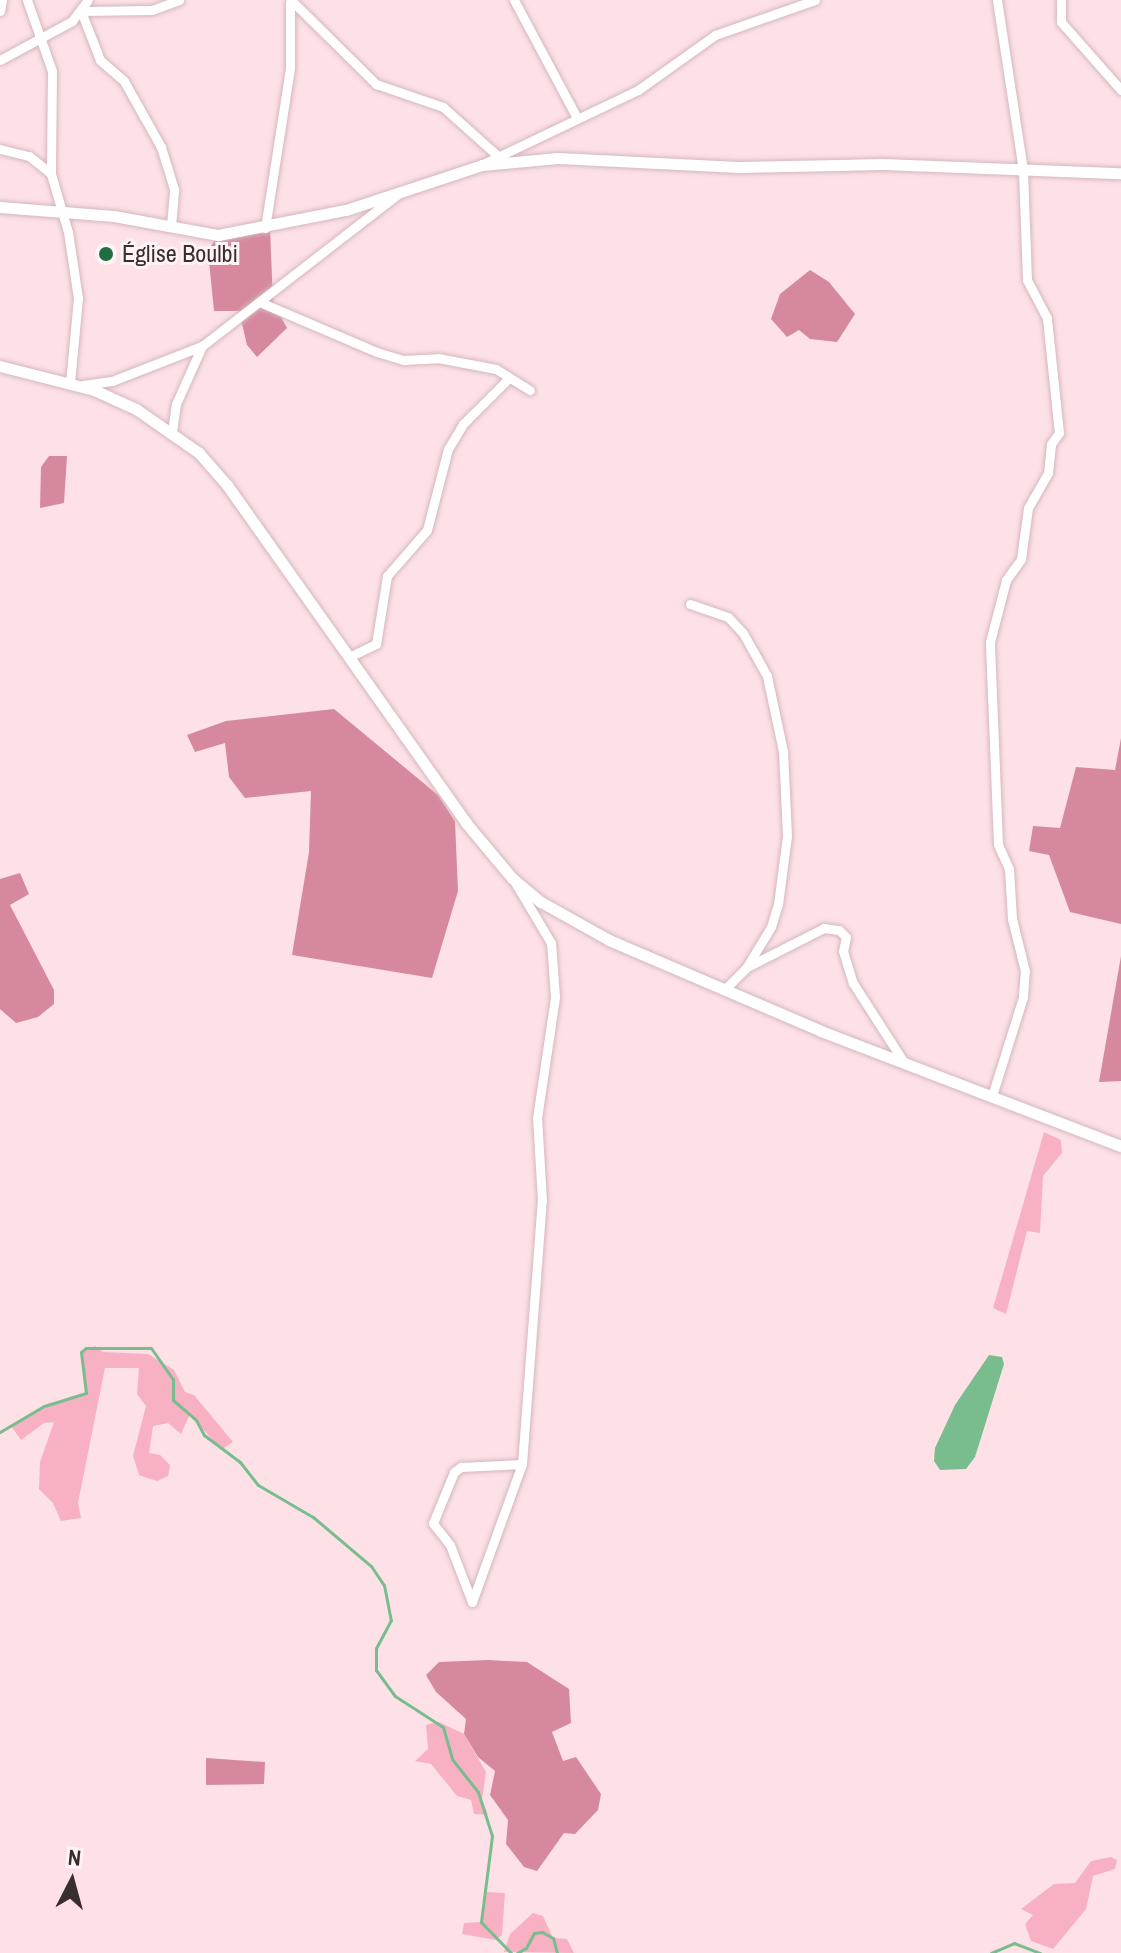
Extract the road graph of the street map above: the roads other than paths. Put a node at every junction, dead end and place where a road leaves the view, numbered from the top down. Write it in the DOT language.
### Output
graph roads {
  1 [pos="2,0"];
  2 [pos="27,0"];
  3 [pos="88,0"];
  4 [pos="179,0"];
  5 [pos="290,0"];
  6 [pos="514,0"];
  7 [pos="815,0"];
  8 [pos="997,0"];
  9 [pos="1061,0"];
  10 [pos="0,11"];
  11 [pos="81,11"];
  12 [pos="42,39"];
  13 [pos="0,60"];
  14 [pos="1121,90"];
  15 [pos="576,116"];
  16 [pos="0,149"];
  17 [pos="497,157"];
  18 [pos="513,161"];
  19 [pos="482,165"];
  20 [pos="1023,170"];
  21 [pos="1121,173"];
  22 [pos="51,174"];
  23 [pos="397,195"];
  24 [pos="0,207"];
  25 [pos="62,212"];
  26 [pos="171,226"];
  27 [pos="265,228"];
  28 [pos="262,303"];
  29 [pos="202,346"];
  30 [pos="0,366"];
  31 [pos="509,378"];
  32 [pos="75,383"];
  33 [pos="530,390"];
  34 [pos="172,432"];
  35 [pos="690,604"];
  36 [pos="349,657"];
  37 [pos="512,878"];
  38 [pos="746,968"];
  39 [pos="724,990"];
  40 [pos="905,1064"];
  41 [pos="992,1096"];
  42 [pos="1121,1146"];
  43 [pos="522,1464"];
  1 -- 10 [label="street"];
  2 -- 12 [label="street"];
  3 -- 11 [label="street"];
  4 -- 11 [label="street"];
  5 -- 17 [label="street"];
  5 -- 27 [label="street"];
  6 -- 15 [label="street"];
  7 -- 15 [label="street"];
  8 -- 20 [label="street"];
  9 -- 14 [label="street"];
  11 -- 12 [label="street"];
  11 -- 26 [label="street"];
  12 -- 13 [label="street"];
  12 -- 22 [label="street"];
  15 -- 17 [label="street"];
  16 -- 22 [label="street"];
  17 -- 18 [label="street"];
  17 -- 19 [label="street"];
  18 -- 19 [label="street"];
  18 -- 20 [label="street"];
  19 -- 23 [label="street"];
  20 -- 21 [label="street"];
  20 -- 41 [label="street"];
  22 -- 25 [label="street"];
  23 -- 27 [label="street"];
  23 -- 28 [label="street"];
  24 -- 25 [label="street"];
  25 -- 26 [label="street"];
  25 -- 32 [label="street"];
  26 -- 27 [label="street"];
  28 -- 29 [label="street"];
  28 -- 31 [label="street"];
  29 -- 32 [label="street"];
  29 -- 34 [label="street"];
  30 -- 32 [label="street"];
  31 -- 33 [label="street"];
  31 -- 36 [label="street"];
  32 -- 34 [label="street"];
  34 -- 36 [label="street"];
  35 -- 38 [label="street"];
  36 -- 37 [label="street"];
  37 -- 39 [label="street"];
  37 -- 43 [label="street"];
  38 -- 39 [label="street"];
  38 -- 40 [label="street"];
  39 -- 40 [label="street"];
  40 -- 41 [label="street"];
  41 -- 42 [label="street"];
  43 -- 43 [label="street"];
}
